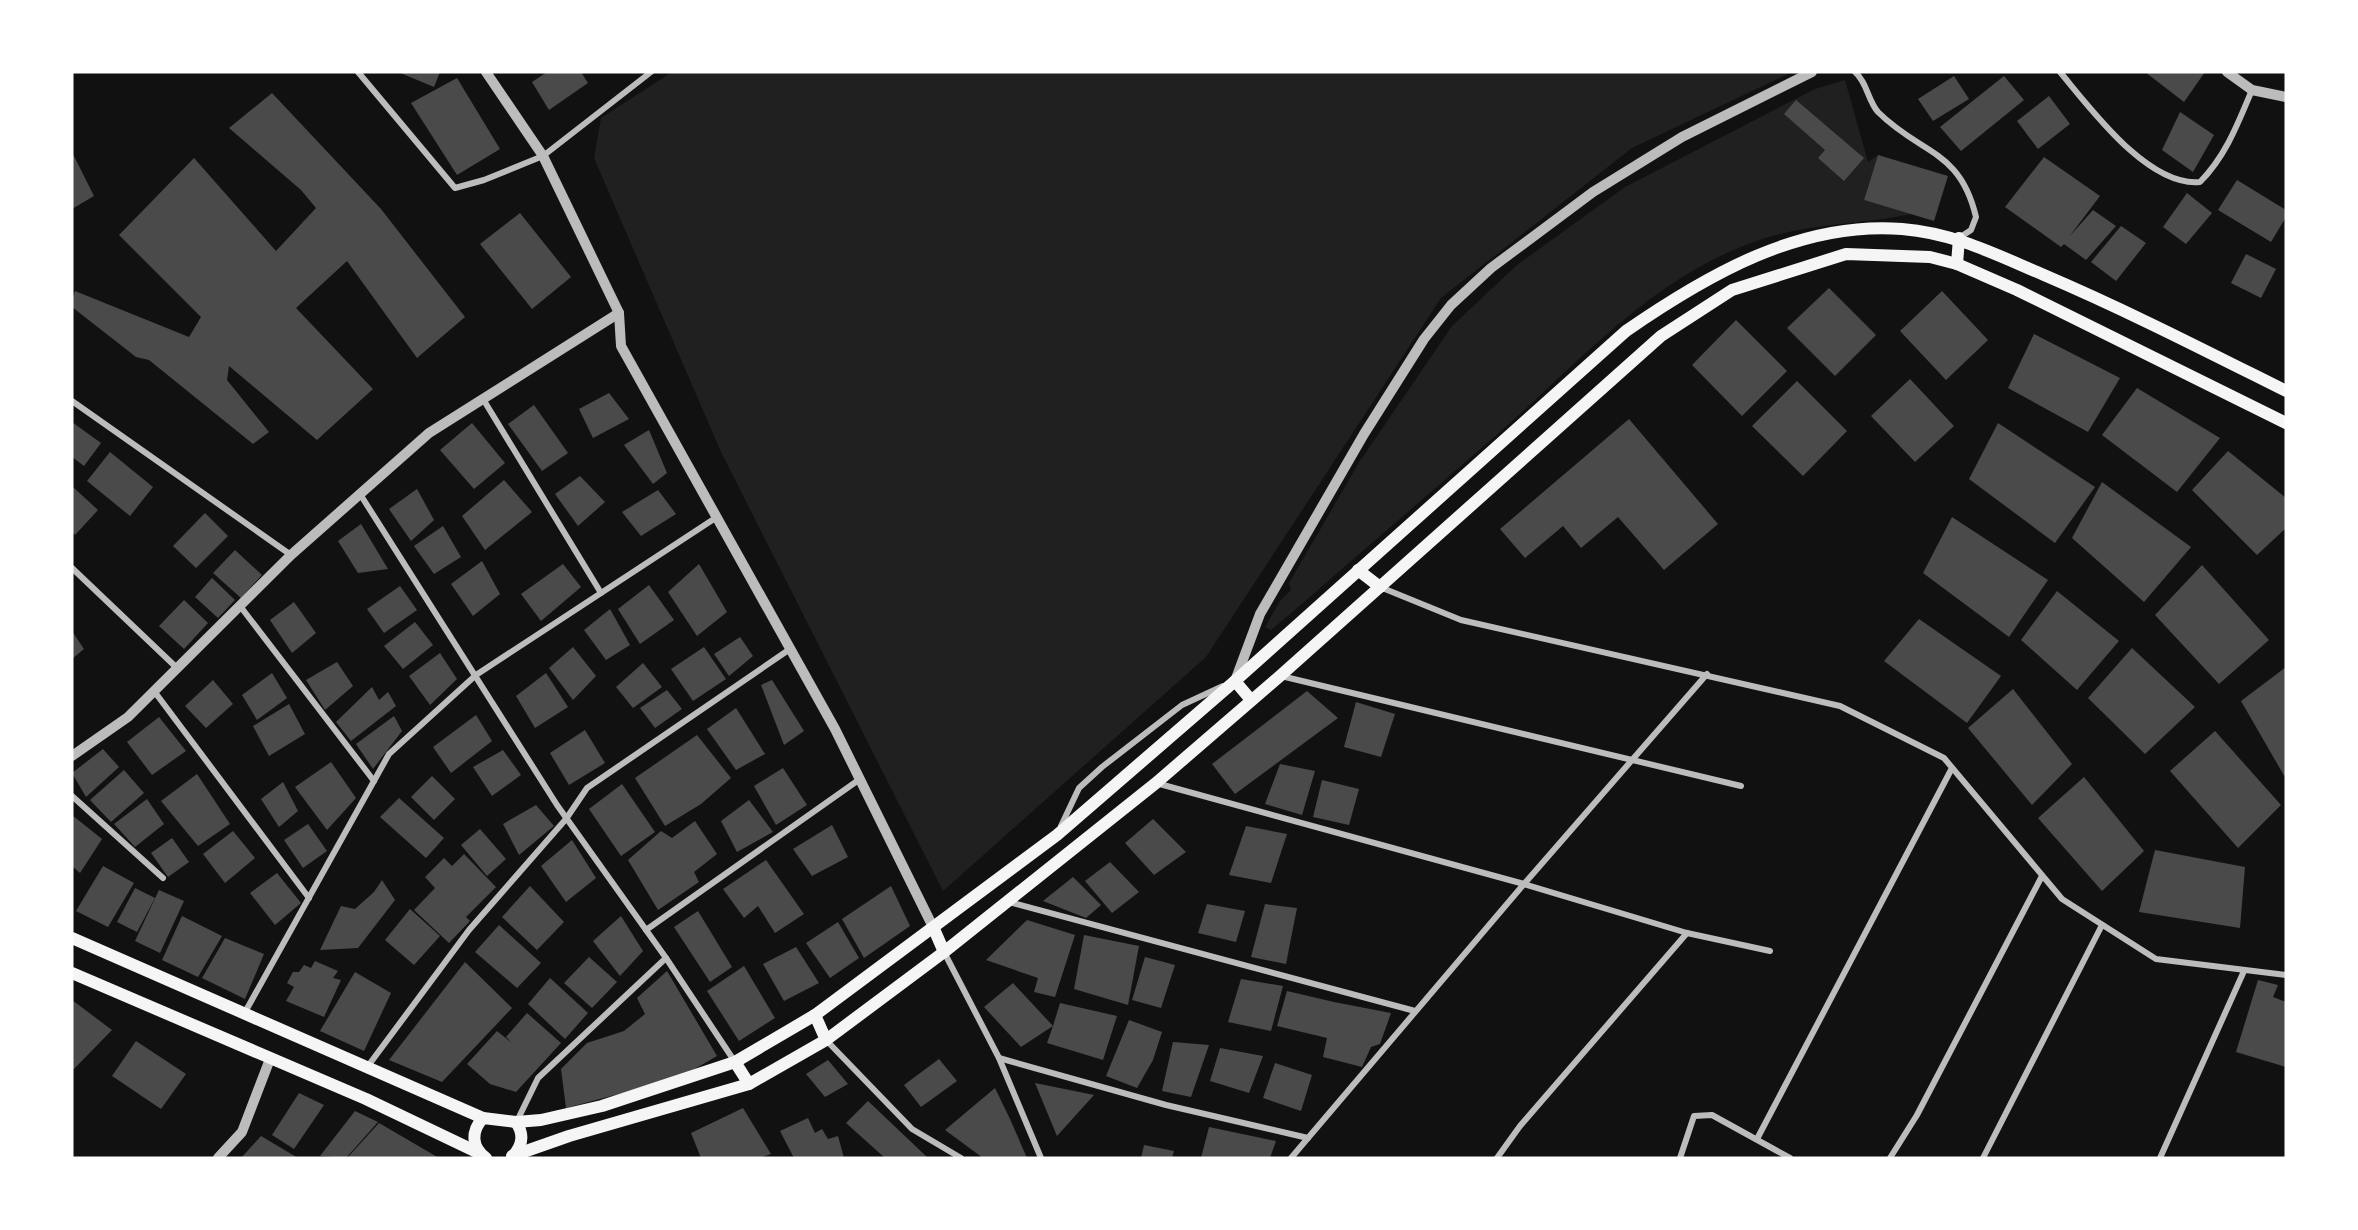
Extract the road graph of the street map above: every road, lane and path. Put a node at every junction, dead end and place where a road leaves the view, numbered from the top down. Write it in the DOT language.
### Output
graph roads {
  1 [pos="358,72"];
  2 [pos="486,72"];
  3 [pos="651,72"];
  4 [pos="1812,72"];
  5 [pos="1855,72"];
  6 [pos="2060,72"];
  7 [pos="2227,72"];
  8 [pos="2252,90"];
  9 [pos="2286,97"];
  10 [pos="543,156"];
  11 [pos="1959,238"];
  12 [pos="1957,264"];
  13 [pos="619,313"];
  14 [pos="2286,391"];
  15 [pos="483,399"];
  16 [pos="72,401"];
  17 [pos="2286,423"];
  18 [pos="360,494"];
  19 [pos="717,517"];
  20 [pos="291,555"];
  21 [pos="72,568"];
  22 [pos="1358,570"];
  23 [pos="1380,587"];
  24 [pos="601,593"];
  25 [pos="240,606"];
  26 [pos="790,649"];
  27 [pos="177,668"];
  28 [pos="1707,674"];
  29 [pos="476,675"];
  30 [pos="1280,676"];
  31 [pos="1235,681"];
  32 [pos="154,691"];
  33 [pos="1251,700"];
  34 [pos="72,756"];
  35 [pos="1635,759"];
  36 [pos="1952,768"];
  37 [pos="860,778"];
  38 [pos="374,781"];
  39 [pos="1156,783"];
  40 [pos="1741,786"];
  41 [pos="72,796"];
  42 [pos="566,819"];
  43 [pos="1057,835"];
  44 [pos="2042,876"];
  45 [pos="163,879"];
  46 [pos="1524,884"];
  47 [pos="309,898"];
  48 [pos="1009,902"];
  49 [pos="2102,925"];
  50 [pos="934,928"];
  51 [pos="646,930"];
  52 [pos="1687,933"];
  53 [pos="72,938"];
  54 [pos="1770,951"];
  55 [pos="944,952"];
  56 [pos="666,958"];
  57 [pos="2244,971"];
  58 [pos="72,973"];
  59 [pos="2285,976"];
  60 [pos="1415,1011"];
  61 [pos="244,1015"];
  62 [pos="815,1015"];
  63 [pos="826,1040"];
  64 [pos="999,1058"];
  65 [pos="270,1059"];
  66 [pos="735,1062"];
  67 [pos="368,1066"];
  68 [pos="749,1084"];
  69 [pos="483,1118"];
  70 [pos="516,1122"];
  71 [pos="1308,1138"];
  72 [pos="1757,1139"];
  73 [pos="479,1156"];
  74 [pos="512,1157"];
  75 [pos="218,1158"];
  76 [pos="961,1158"];
  77 [pos="1041,1158"];
  78 [pos="1292,1158"];
  79 [pos="1497,1158"];
  80 [pos="1680,1158"];
  81 [pos="1790,1158"];
  82 [pos="1890,1158"];
  83 [pos="1983,1158"];
  84 [pos="2160,1158"];
  1 -- 10 [label="street"];
  2 -- 10 [label="street"];
  3 -- 10 [label="street"];
  4 -- 31 [label="street"];
  5 -- 11 [label="street"];
  6 -- 8 [label="street"];
  7 -- 8 [label="street"];
  8 -- 9 [label="street"];
  10 -- 13 [label="street"];
  11 -- 12 [label="main road"];
  11 -- 14 [label="main road"];
  11 -- 22 [label="main road"];
  12 -- 17 [label="main road"];
  12 -- 23 [label="main road"];
  13 -- 15 [label="street"];
  13 -- 19 [label="street"];
  15 -- 18 [label="street"];
  15 -- 24 [label="street"];
  16 -- 20 [label="street"];
  18 -- 20 [label="street"];
  18 -- 29 [label="street"];
  19 -- 24 [label="street"];
  19 -- 26 [label="street"];
  20 -- 25 [label="street"];
  21 -- 27 [label="street"];
  22 -- 23 [label="main road"];
  22 -- 31 [label="main road"];
  23 -- 28 [label="street"];
  23 -- 30 [label="main road"];
  24 -- 29 [label="street"];
  25 -- 27 [label="street"];
  25 -- 38 [label="street"];
  26 -- 37 [label="street"];
  26 -- 42 [label="street"];
  27 -- 32 [label="street"];
  28 -- 35 [label="street"];
  28 -- 36 [label="street"];
  29 -- 38 [label="street"];
  29 -- 42 [label="street"];
  30 -- 33 [label="main road"];
  30 -- 35 [label="street"];
  31 -- 33 [label="main road"];
  31 -- 43 [label="main road"];
  31 -- 43 [label="street"];
  32 -- 34 [label="street"];
  32 -- 47 [label="street"];
  33 -- 39 [label="main road"];
  35 -- 40 [label="street"];
  35 -- 46 [label="street"];
  36 -- 44 [label="street"];
  36 -- 72 [label="street"];
  37 -- 50 [label="street"];
  37 -- 51 [label="street"];
  38 -- 47 [label="street"];
  39 -- 46 [label="street"];
  39 -- 48 [label="main road"];
  41 -- 45 [label="street"];
  42 -- 51 [label="street"];
  42 -- 67 [label="street"];
  43 -- 50 [label="main road"];
  44 -- 49 [label="street"];
  44 -- 82 [label="street"];
  46 -- 52 [label="street"];
  46 -- 60 [label="street"];
  47 -- 61 [label="street"];
  48 -- 55 [label="main road"];
  48 -- 60 [label="street"];
  49 -- 57 [label="street"];
  49 -- 83 [label="street"];
  50 -- 55 [label="main road"];
  50 -- 62 [label="main road"];
  51 -- 56 [label="street"];
  52 -- 54 [label="street"];
  52 -- 79 [label="street"];
  53 -- 61 [label="main road"];
  55 -- 63 [label="main road"];
  55 -- 64 [label="street"];
  56 -- 66 [label="street"];
  56 -- 70 [label="street"];
  57 -- 59 [label="street"];
  57 -- 84 [label="street"];
  58 -- 65 [label="main road"];
  60 -- 71 [label="street"];
  61 -- 67 [label="main road"];
  62 -- 63 [label="main road"];
  62 -- 66 [label="main road"];
  63 -- 68 [label="main road"];
  63 -- 76 [label="street"];
  64 -- 71 [label="street"];
  64 -- 77 [label="street"];
  65 -- 73 [label="main road"];
  65 -- 75 [label="street"];
  66 -- 68 [label="main road"];
  66 -- 70 [label="main road"];
  67 -- 69 [label="main road"];
  68 -- 74 [label="main road"];
  69 -- 70 [label="main road"];
  69 -- 73 [label="main road"];
  70 -- 74 [label="main road"];
  71 -- 78 [label="street"];
  72 -- 80 [label="street"];
  72 -- 81 [label="street"];
}
